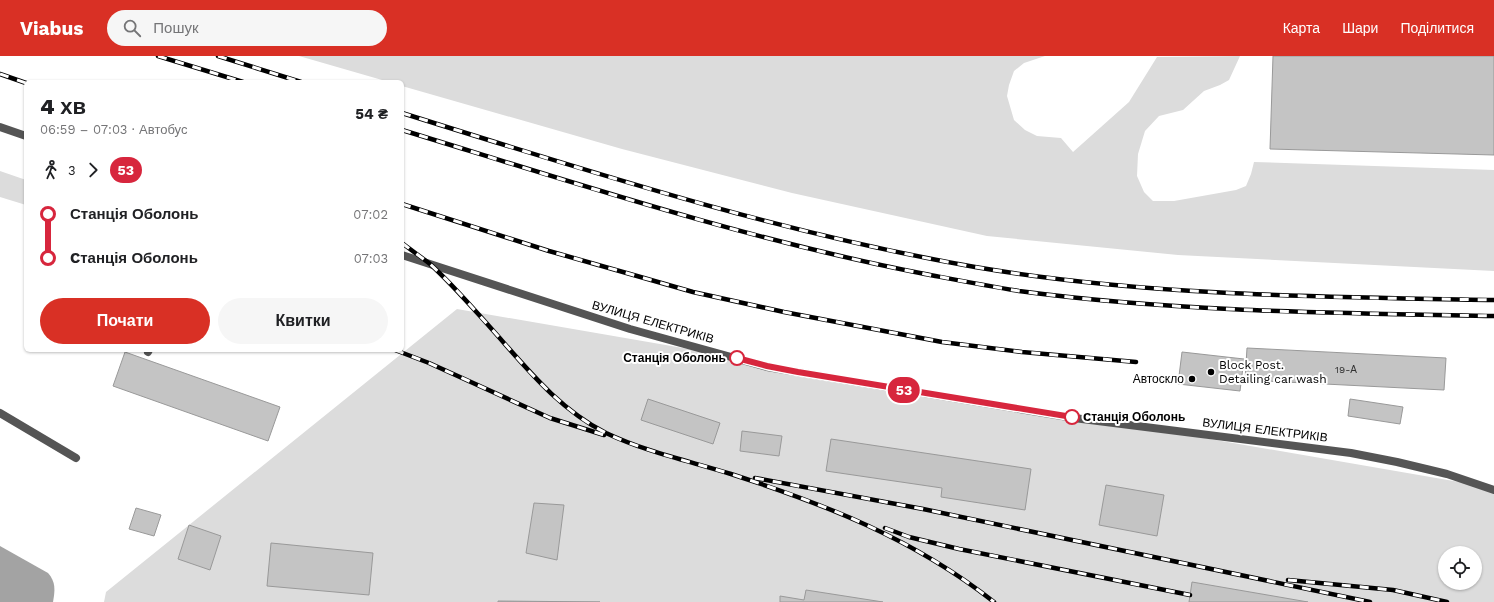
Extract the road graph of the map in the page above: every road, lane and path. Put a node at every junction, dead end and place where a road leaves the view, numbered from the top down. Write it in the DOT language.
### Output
graph roads {
  1 [pos="0,127"];
  2 [pos="24,135"];
  3 [pos="404,256"];
  4 [pos="0,413"];
  5 [pos="76,458"];
  6 [pos="1494,490"];
  1 -- 2 [label="street"];
  3 -- 6 [label="street, ВУЛИЦЯ ЕЛЕКТРИКІВ"];
  4 -- 5 [label="street"];
}
